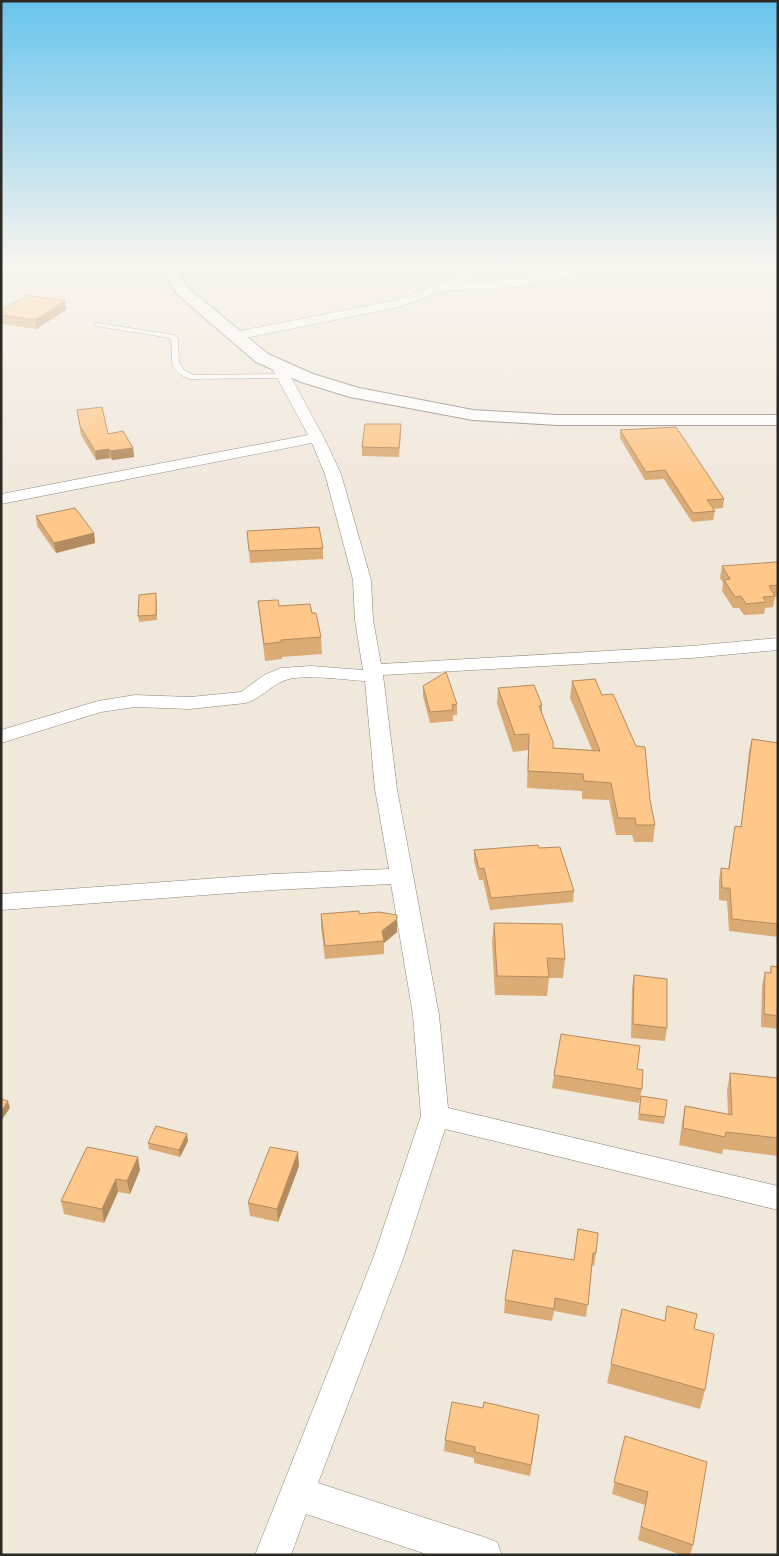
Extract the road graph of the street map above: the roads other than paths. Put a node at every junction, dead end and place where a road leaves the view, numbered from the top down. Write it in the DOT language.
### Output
graph roads {
  1 [pos="174,338"];
  2 [pos="237,338"];
  3 [pos="280,371"];
  4 [pos="778,420"];
  5 [pos="317,438"];
  6 [pos="1,499"];
  7 [pos="778,644"];
  8 [pos="373,673"];
  9 [pos="1,736"];
  10 [pos="401,876"];
  11 [pos="1,902"];
  12 [pos="435,1116"];
  13 [pos="778,1198"];
  14 [pos="296,1492"];
  15 [pos="273,1555"];
  16 [pos="484,1555"];
  1 -- 3 [label="lane"];
  2 -- 3 [label="street"];
  3 -- 4 [label="street"];
  3 -- 5 [label="street"];
  5 -- 6 [label="street"];
  5 -- 8 [label="street"];
  7 -- 8 [label="street"];
  8 -- 9 [label="street"];
  8 -- 10 [label="street"];
  10 -- 11 [label="street"];
  10 -- 12 [label="street"];
  12 -- 13 [label="street"];
  12 -- 14 [label="street"];
  14 -- 15 [label="street"];
  14 -- 16 [label="street"];
}
